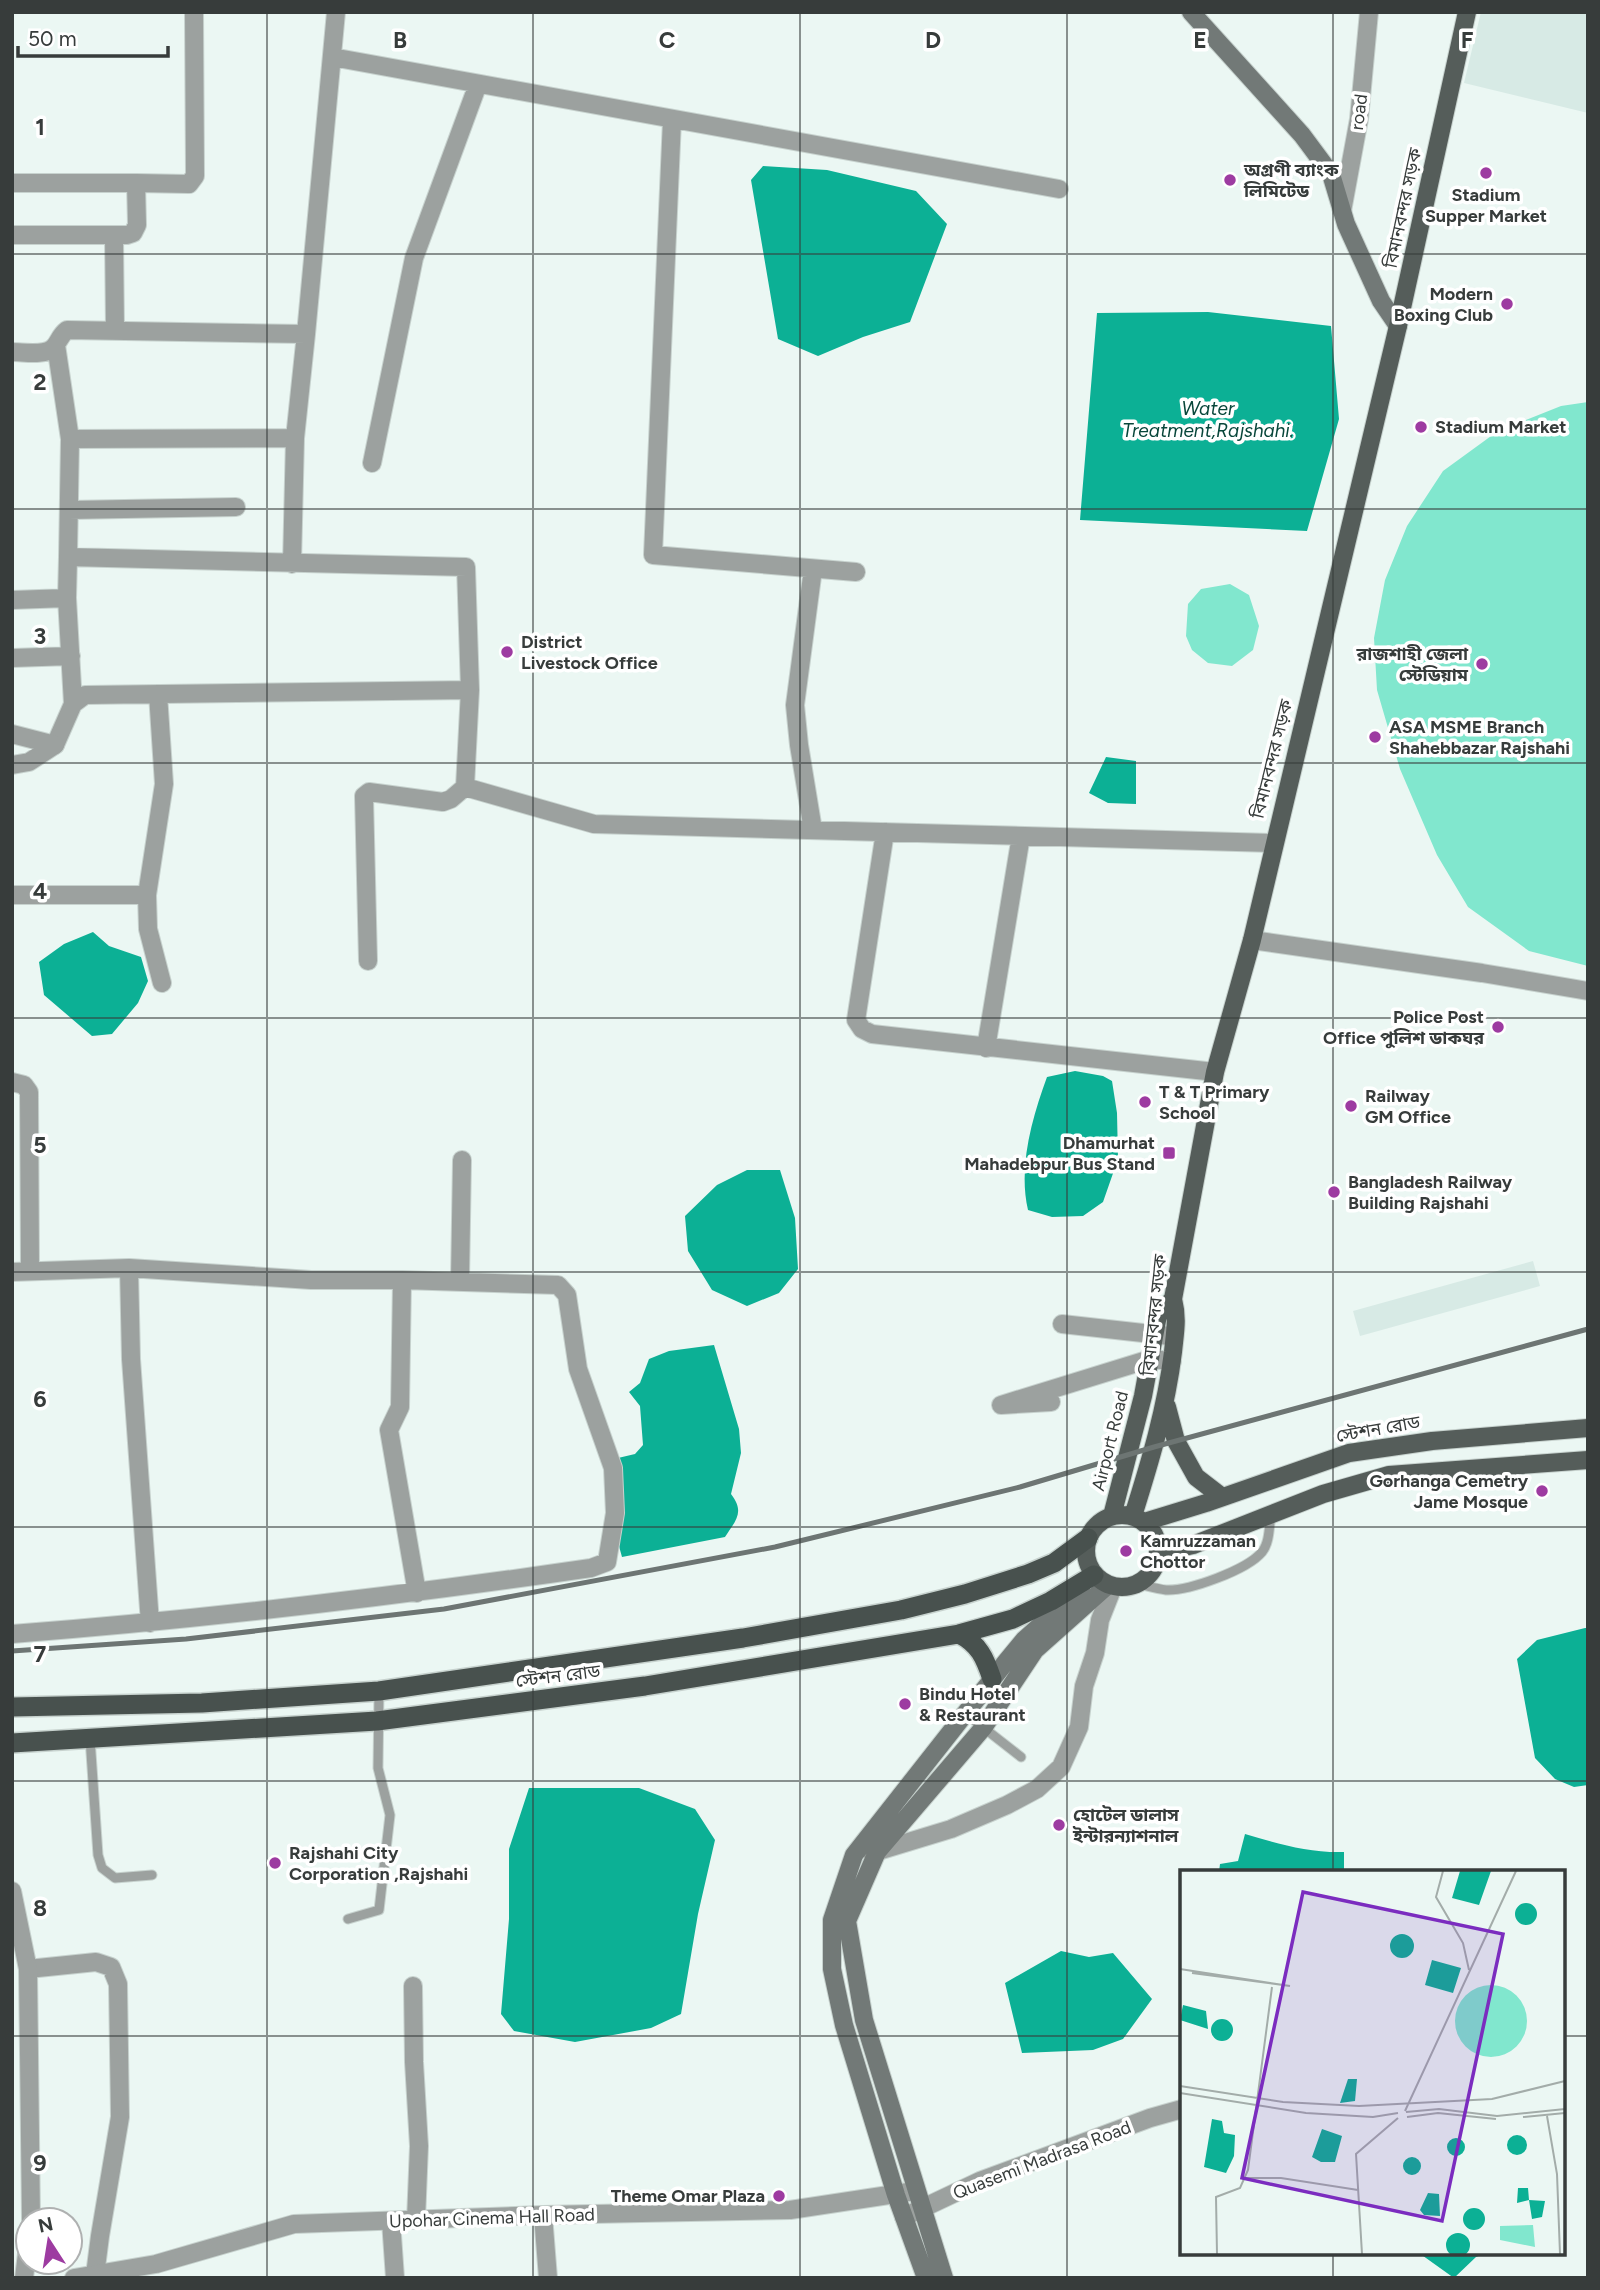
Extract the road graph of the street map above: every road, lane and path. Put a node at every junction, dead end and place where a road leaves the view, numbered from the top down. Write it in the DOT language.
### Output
graph roads {
  1 [pos="194,12"];
  2 [pos="336,12"];
  3 [pos="1191,12"];
  4 [pos="1369,12"];
  5 [pos="1467,12"];
  6 [pos="331,57"];
  7 [pos="478,84"];
  8 [pos="672,120"];
  9 [pos="12,183"];
  10 [pos="136,183"];
  11 [pos="1059,189"];
  12 [pos="1342,211"];
  13 [pos="12,235"];
  14 [pos="114,235"];
  15 [pos="1398,326"];
  16 [pos="115,331"];
  17 [pos="306,334"];
  18 [pos="56,345"];
  19 [pos="12,352"];
  20 [pos="295,438"];
  21 [pos="69,439"];
  22 [pos="372,463"];
  23 [pos="236,507"];
  24 [pos="69,510"];
  25 [pos="68,558"];
  26 [pos="292,564"];
  27 [pos="813,569"];
  28 [pos="856,572"];
  29 [pos="67,598"];
  30 [pos="12,600"];
  31 [pos="71,656"];
  32 [pos="12,658"];
  33 [pos="470,690"];
  34 [pos="158,694"];
  35 [pos="73,704"];
  36 [pos="12,734"];
  37 [pos="55,745"];
  38 [pos="12,765"];
  39 [pos="465,787"];
  40 [pos="813,830"];
  41 [pos="885,832"];
  42 [pos="1021,836"];
  43 [pos="1274,843"];
  44 [pos="12,895"];
  45 [pos="148,895"];
  46 [pos="1252,940"];
  47 [pos="368,961"];
  48 [pos="162,983"];
  49 [pos="1588,990"];
  50 [pos="986,1048"];
  51 [pos="1215,1072"];
  52 [pos="12,1082"];
  53 [pos="462,1160"];
  54 [pos="129,1268"];
  55 [pos="21,1271"];
  56 [pos="402,1280"];
  57 [pos="460,1281"];
  58 [pos="1173,1298"];
  59 [pos="1062,1324"];
  60 [pos="1154,1335"];
  61 [pos="1175,1337"];
  62 [pos="1150,1359"];
  63 [pos="1172,1361"];
  64 [pos="1166,1400"];
  65 [pos="1051,1402"];
  66 [pos="1588,1429"];
  67 [pos="1588,1460"];
  68 [pos="1222,1497"];
  69 [pos="1271,1514"];
  70 [pos="1112,1516"];
  71 [pos="1138,1519"];
  72 [pos="1088,1538"];
  73 [pos="1159,1553"];
  74 [pos="1103,1581"];
  75 [pos="1139,1584"];
  76 [pos="417,1593"];
  77 [pos="150,1623"];
  78 [pos="12,1634"];
  79 [pos="959,1634"];
  80 [pos="992,1679"];
  81 [pos="379,1691"];
  82 [pos="12,1707"];
  83 [pos="966,1714"];
  84 [pos="377,1721"];
  85 [pos="983,1728"];
  86 [pos="90,1738"];
  87 [pos="12,1743"];
  88 [pos="1021,1757"];
  89 [pos="877,1852"];
  90 [pos="854,1855"];
  91 [pos="152,1875"];
  92 [pos="12,1891"];
  93 [pos="348,1919"];
  94 [pos="27,1969"];
  95 [pos="413,1986"];
  96 [pos="1180,2110"];
  97 [pos="915,2190"];
  98 [pos="896,2195"];
  99 [pos="31,2206"];
  100 [pos="921,2208"];
  101 [pos="543,2215"];
  102 [pos="904,2217"];
  103 [pos="416,2220"];
  104 [pos="391,2221"];
  105 [pos="156,2271"];
  106 [pos="95,2275"];
  107 [pos="74,2278"];
  108 [pos="395,2278"];
  109 [pos="548,2278"];
  110 [pos="926,2278"];
  111 [pos="944,2278"];
  1 -- 10 [label="street"];
  2 -- 6 [label="street"];
  3 -- 12 [label="main road"];
  4 -- 12 [label="street, road"];
  5 -- 15 [label="main road, বিমানবন্দর সড়ক"];
  6 -- 7 [label="street"];
  6 -- 17 [label="street"];
  7 -- 8 [label="street"];
  7 -- 22 [label="street"];
  8 -- 11 [label="street"];
  8 -- 27 [label="street"];
  9 -- 10 [label="street"];
  10 -- 14 [label="street"];
  12 -- 15 [label="main road"];
  13 -- 14 [label="street"];
  14 -- 16 [label="street"];
  15 -- 43 [label="main road, বিমানবন্দর সড়ক"];
  16 -- 17 [label="street"];
  16 -- 18 [label="street"];
  17 -- 20 [label="street"];
  18 -- 19 [label="street"];
  18 -- 21 [label="street"];
  20 -- 21 [label="street"];
  20 -- 26 [label="street"];
  21 -- 24 [label="street"];
  23 -- 24 [label="street"];
  24 -- 25 [label="street"];
  25 -- 26 [label="street"];
  25 -- 29 [label="street"];
  26 -- 33 [label="street"];
  27 -- 28 [label="street"];
  27 -- 40 [label="street"];
  29 -- 30 [label="street"];
  29 -- 31 [label="street"];
  31 -- 32 [label="street"];
  31 -- 35 [label="street"];
  33 -- 34 [label="street"];
  33 -- 39 [label="street"];
  34 -- 35 [label="street"];
  34 -- 45 [label="street"];
  35 -- 37 [label="street"];
  36 -- 37 [label="street"];
  37 -- 38 [label="street"];
  39 -- 40 [label="street"];
  39 -- 47 [label="street"];
  40 -- 41 [label="street"];
  41 -- 42 [label="street"];
  41 -- 50 [label="street"];
  42 -- 43 [label="street"];
  42 -- 50 [label="street"];
  43 -- 46 [label="main road, বিমানবন্দর সড়ক"];
  44 -- 45 [label="street"];
  45 -- 48 [label="street"];
  46 -- 49 [label="street"];
  46 -- 51 [label="main road, বিমানবন্দর সড়ক"];
  50 -- 51 [label="street"];
  51 -- 58 [label="main road, বিমানবন্দর সড়ক"];
  52 -- 55 [label="street"];
  53 -- 57 [label="street"];
  54 -- 55 [label="street"];
  54 -- 56 [label="street"];
  54 -- 77 [label="street"];
  56 -- 57 [label="street"];
  56 -- 76 [label="street"];
  57 -- 76 [label="street"];
  58 -- 60 [label="main road, Airport Road"];
  58 -- 61 [label="main road, বিমানবন্দর সড়ক"];
  59 -- 60 [label="street"];
  60 -- 61 [label="street"];
  60 -- 62 [label="main road, Airport Road"];
  61 -- 63 [label="main road, বিমানবন্দর সড়ক"];
  62 -- 63 [label="street"];
  62 -- 65 [label="street"];
  62 -- 70 [label="main road, Airport Road"];
  63 -- 64 [label="main road, বিমানবন্দর সড়ক"];
  64 -- 68 [label="main road"];
  64 -- 71 [label="main road, বিমানবন্দর সড়ক"];
  66 -- 68 [label="main road, স্টেশন রোড"];
  67 -- 69 [label="main road"];
  68 -- 71 [label="main road, স্টেশন রোড"];
  69 -- 73 [label="main road"];
  69 -- 75 [label="lane"];
  70 -- 71 [label="main road"];
  70 -- 72 [label="main road"];
  71 -- 73 [label="main road"];
  72 -- 74 [label="main road"];
  72 -- 81 [label="highway, স্টেশন রোড"];
  73 -- 75 [label="main road"];
  74 -- 75 [label="main road"];
  74 -- 79 [label="highway, স্টেশন রোড"];
  74 -- 80 [label="main road"];
  74 -- 85 [label="main road"];
  74 -- 89 [label="street"];
  76 -- 77 [label="street"];
  77 -- 78 [label="street"];
  79 -- 80 [label="highway"];
  79 -- 84 [label="highway, স্টেশন রোড"];
  80 -- 83 [label="main road"];
  81 -- 82 [label="highway, স্টেশন রোড"];
  81 -- 84 [label="lane"];
  83 -- 85 [label="lane"];
  83 -- 90 [label="main road"];
  84 -- 86 [label="highway, স্টেশন রোড"];
  84 -- 93 [label="lane"];
  85 -- 88 [label="lane"];
  85 -- 89 [label="main road"];
  86 -- 87 [label="highway, স্টেশন রোড"];
  86 -- 91 [label="lane"];
  89 -- 90 [label="street"];
  89 -- 97 [label="main road"];
  90 -- 98 [label="main road"];
  92 -- 94 [label="street"];
  94 -- 99 [label="street"];
  94 -- 106 [label="street"];
  95 -- 103 [label="street"];
  96 -- 100 [label="street, Quasemi Madrasa Road"];
  97 -- 98 [label="street, Upohar Cinema Hall Road"];
  97 -- 100 [label="main road"];
  98 -- 101 [label="street, Upohar Cinema Hall Road"];
  98 -- 102 [label="main road"];
  100 -- 102 [label="street, Quasemi Madrasa Road"];
  100 -- 111 [label="main road"];
  101 -- 103 [label="street, Upohar Cinema Hall Road"];
  101 -- 109 [label="street"];
  102 -- 110 [label="main road"];
  103 -- 104 [label="street, Upohar Cinema Hall Road"];
  104 -- 105 [label="street, Upohar Cinema Hall Road"];
  104 -- 108 [label="street"];
  105 -- 106 [label="street, Upohar Cinema Hall Road"];
  106 -- 107 [label="street, Upohar Cinema Hall Road"];
}
